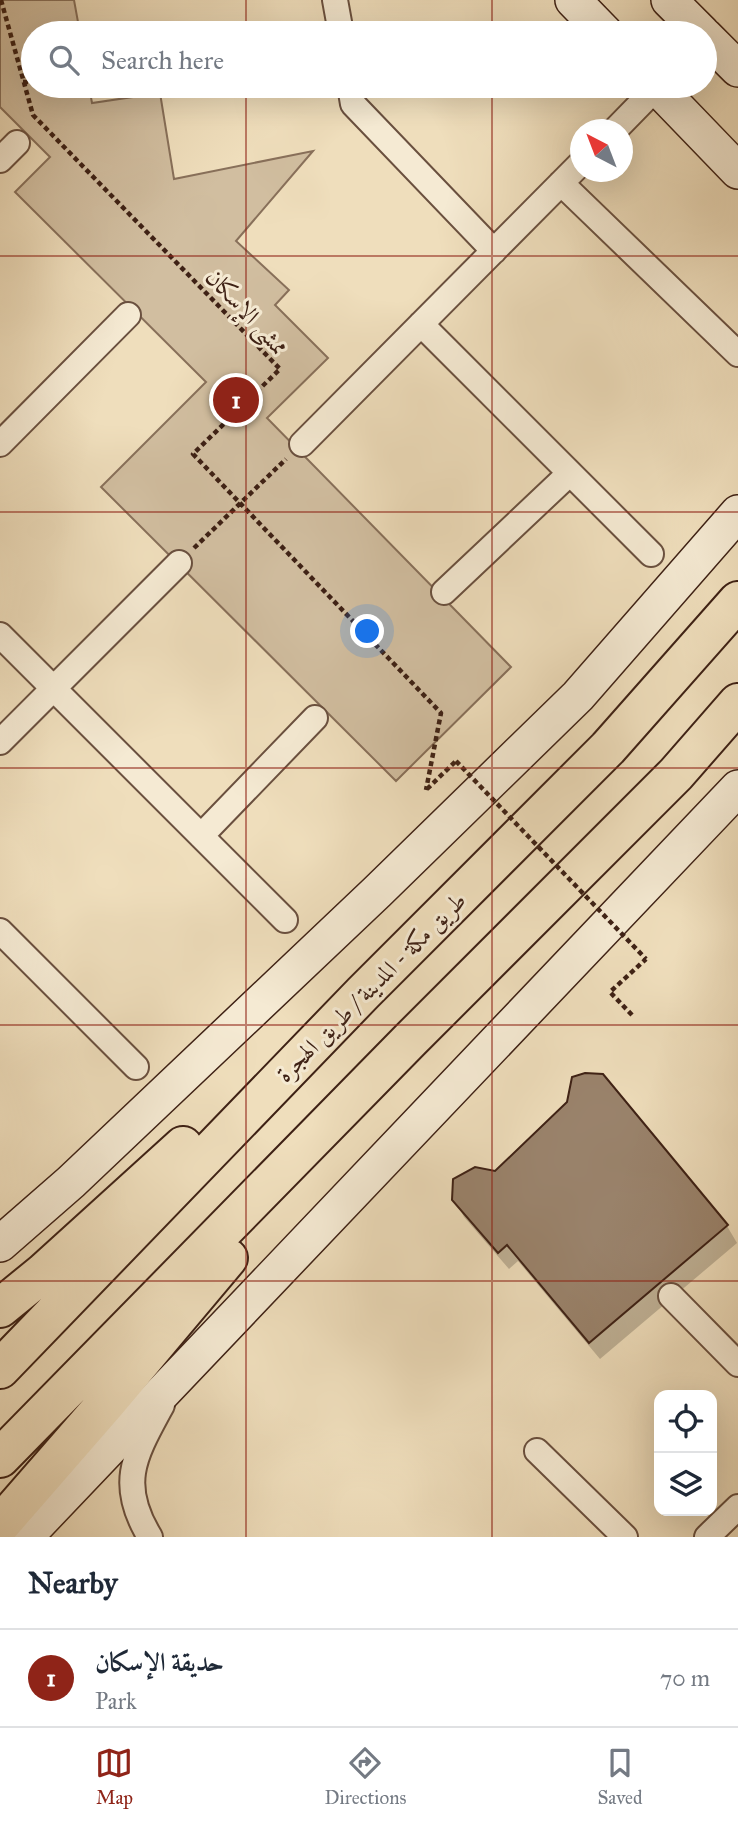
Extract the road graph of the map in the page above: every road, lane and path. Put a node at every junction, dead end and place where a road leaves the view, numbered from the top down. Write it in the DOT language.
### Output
graph roads {
  1 [pos="1,0"];
  2 [pos="335,0"];
  3 [pos="573,0"];
  4 [pos="669,0"];
  5 [pos="339,21"];
  6 [pos="593,21"];
  7 [pos="689,21"];
  8 [pos="717,49"];
  9 [pos="738,69"];
  10 [pos="21,75"];
  11 [pos="28,98"];
  12 [pos="352,98"];
  13 [pos="646,98"];
  14 [pos="668,98"];
  15 [pos="626,119"];
  16 [pos="738,171"];
  17 [pos="570,174"];
  18 [pos="561,183"];
  19 [pos="494,251"];
  20 [pos="128,315"];
  21 [pos="421,324"];
  22 [pos="738,354"];
  23 [pos="0,444"];
  24 [pos="302,444"];
  25 [pos="570,473"];
  26 [pos="240,503"];
  27 [pos="738,513"];
  28 [pos="651,554"];
  29 [pos="179,563"];
  30 [pos="444,592"];
  31 [pos="738,601"];
  32 [pos="0,635"];
  33 [pos="53,688"];
  34 [pos="738,703"];
  35 [pos="315,718"];
  36 [pos="0,742"];
  37 [pos="738,788"];
  38 [pos="201,836"];
  39 [pos="448,908"];
  40 [pos="285,920"];
  41 [pos="0,931"];
  42 [pos="632,1015"];
  43 [pos="410,1040"];
  44 [pos="136,1067"];
  45 [pos="0,1244"];
  46 [pos="671,1296"];
  47 [pos="0,1308"];
  48 [pos="738,1364"];
  49 [pos="0,1369"];
  50 [pos="177,1378"];
  51 [pos="537,1451"];
  52 [pos="0,1458"];
  53 [pos="738,1507"];
  54 [pos="0,1525"];
  55 [pos="25,1537"];
  56 [pos="150,1537"];
  57 [pos="625,1537"];
  58 [pos="707,1537"];
  1 -- 10 [label="path, ممشى الإسكان"];
  2 -- 5 [label="street"];
  3 -- 6 [label="main road"];
  4 -- 7 [label="main road"];
  8 -- 9 [label="main road"];
  11 -- 26 [label="path, ممشى الإسكان"];
  12 -- 19 [label="street"];
  13 -- 15 [label="street"];
  14 -- 16 [label="main road"];
  17 -- 18 [label="street"];
  18 -- 19 [label="street"];
  18 -- 22 [label="street"];
  19 -- 21 [label="street"];
  20 -- 23 [label="street"];
  21 -- 24 [label="street"];
  21 -- 25 [label="street"];
  24 -- 26 [label="path"];
  25 -- 28 [label="street"];
  25 -- 30 [label="street"];
  26 -- 29 [label="path"];
  26 -- 42 [label="path, ممشى الإسكان, bridge"];
  27 -- 45 [label="main road"];
  29 -- 33 [label="street"];
  31 -- 39 [label="highway, طريق مكة - المدينة / طريق الهجرة"];
  32 -- 33 [label="street"];
  33 -- 36 [label="street"];
  33 -- 38 [label="street"];
  34 -- 43 [label="highway"];
  35 -- 38 [label="street"];
  37 -- 50 [label="main road"];
  38 -- 40 [label="street"];
  39 -- 47 [label="highway"];
  39 -- 49 [label="highway, طريق مكة - المدينة / طريق الهجرة"];
  41 -- 44 [label="street"];
  43 -- 52 [label="highway"];
  43 -- 54 [label="highway"];
  46 -- 48 [label="street"];
  50 -- 55 [label="main road"];
  50 -- 56 [label="street"];
  51 -- 57 [label="street"];
  53 -- 58 [label="street"];
}
